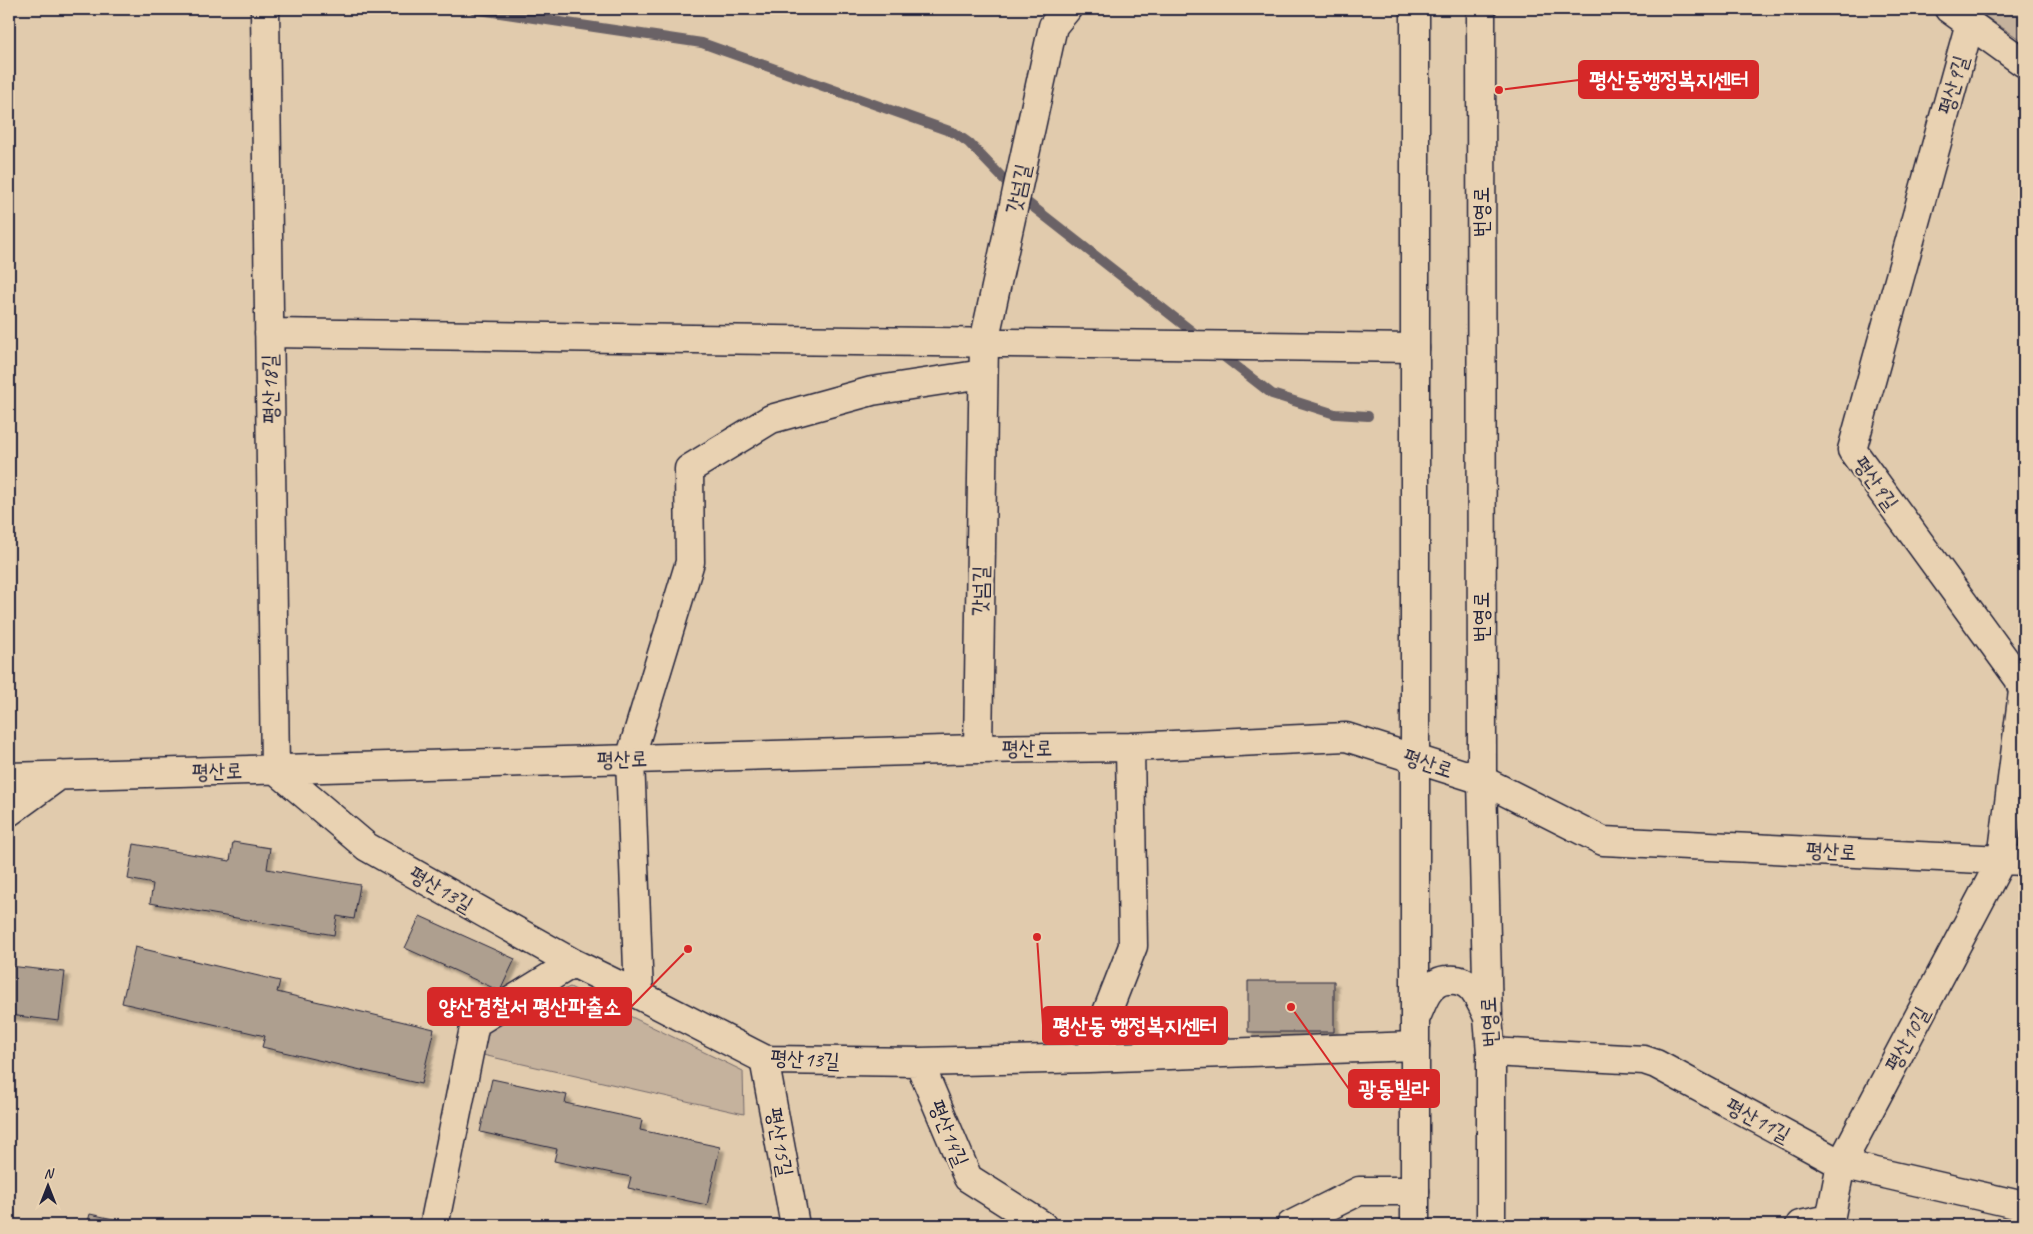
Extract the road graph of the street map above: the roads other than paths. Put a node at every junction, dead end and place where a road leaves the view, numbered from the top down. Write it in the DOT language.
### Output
graph roads {
  1 [pos="265,9"];
  2 [pos="1067,9"];
  3 [pos="1415,9"];
  4 [pos="1481,9"];
  5 [pos="1955,13"];
  6 [pos="2024,63"];
  7 [pos="269,333"];
  8 [pos="984,342"];
  9 [pos="1415,348"];
  10 [pos="983,374"];
  11 [pos="1130,747"];
  12 [pos="978,749"];
  13 [pos="1414,758"];
  14 [pos="630,759"];
  15 [pos="275,769"];
  16 [pos="60,775"];
  17 [pos="9,776"];
  18 [pos="1482,780"];
  19 [pos="9,812"];
  20 [pos="2013,860"];
  21 [pos="572,964"];
  22 [pos="639,995"];
  23 [pos="1488,1018"];
  24 [pos="1415,1033"];
  25 [pos="1491,1052"];
  26 [pos="1089,1058"];
  27 [pos="764,1059"];
  28 [pos="919,1062"];
  29 [pos="1841,1164"];
  30 [pos="1415,1191"];
  31 [pos="2024,1206"];
  32 [pos="434,1221"];
  33 [pos="1830,1222"];
  34 [pos="795,1225"];
  35 [pos="1042,1225"];
  36 [pos="1291,1225"];
  37 [pos="1415,1225"];
  38 [pos="1492,1225"];
  39 [pos="1800,1225"];
  1 -- 7 [label="street, 평산18길"];
  2 -- 8 [label="street, 갓넘길"];
  3 -- 9 [label="street"];
  4 -- 18 [label="street, 번영로"];
  5 -- 6 [label="street"];
  5 -- 20 [label="street, 평산9길"];
  7 -- 8 [label="street"];
  7 -- 15 [label="street, 평산18길"];
  8 -- 9 [label="street"];
  8 -- 10 [label="street, 갓넘길"];
  9 -- 13 [label="street"];
  10 -- 12 [label="street, 갓넘길"];
  10 -- 14 [label="street"];
  11 -- 12 [label="street, 평산로"];
  11 -- 13 [label="street, 평산로"];
  11 -- 26 [label="street"];
  12 -- 14 [label="street, 평산로"];
  13 -- 18 [label="street, 평산로"];
  13 -- 24 [label="street"];
  14 -- 15 [label="street, 평산로"];
  14 -- 22 [label="street"];
  15 -- 16 [label="street, 평산로"];
  15 -- 21 [label="street, 평산13길"];
  16 -- 17 [label="street, 평산로"];
  16 -- 19 [label="street"];
  18 -- 20 [label="street, 평산로"];
  18 -- 23 [label="street, 번영로"];
  20 -- 29 [label="street, 평산10길"];
  21 -- 22 [label="street, 평산13길"];
  21 -- 32 [label="street"];
  22 -- 27 [label="street, 평산13길"];
  23 -- 24 [label="street"];
  23 -- 25 [label="street, 번영로"];
  24 -- 26 [label="street, 평산13길"];
  24 -- 30 [label="street"];
  25 -- 29 [label="street, 평산11길"];
  25 -- 38 [label="street, 번영로"];
  26 -- 28 [label="street, 평산13길"];
  27 -- 28 [label="street, 평산13길"];
  27 -- 34 [label="street, 평산15길"];
  28 -- 35 [label="street, 평산14길"];
  29 -- 31 [label="street, 평산11길"];
  29 -- 33 [label="street, 평산10길"];
  30 -- 36 [label="street"];
  30 -- 37 [label="street"];
  33 -- 39 [label="street"];
}
